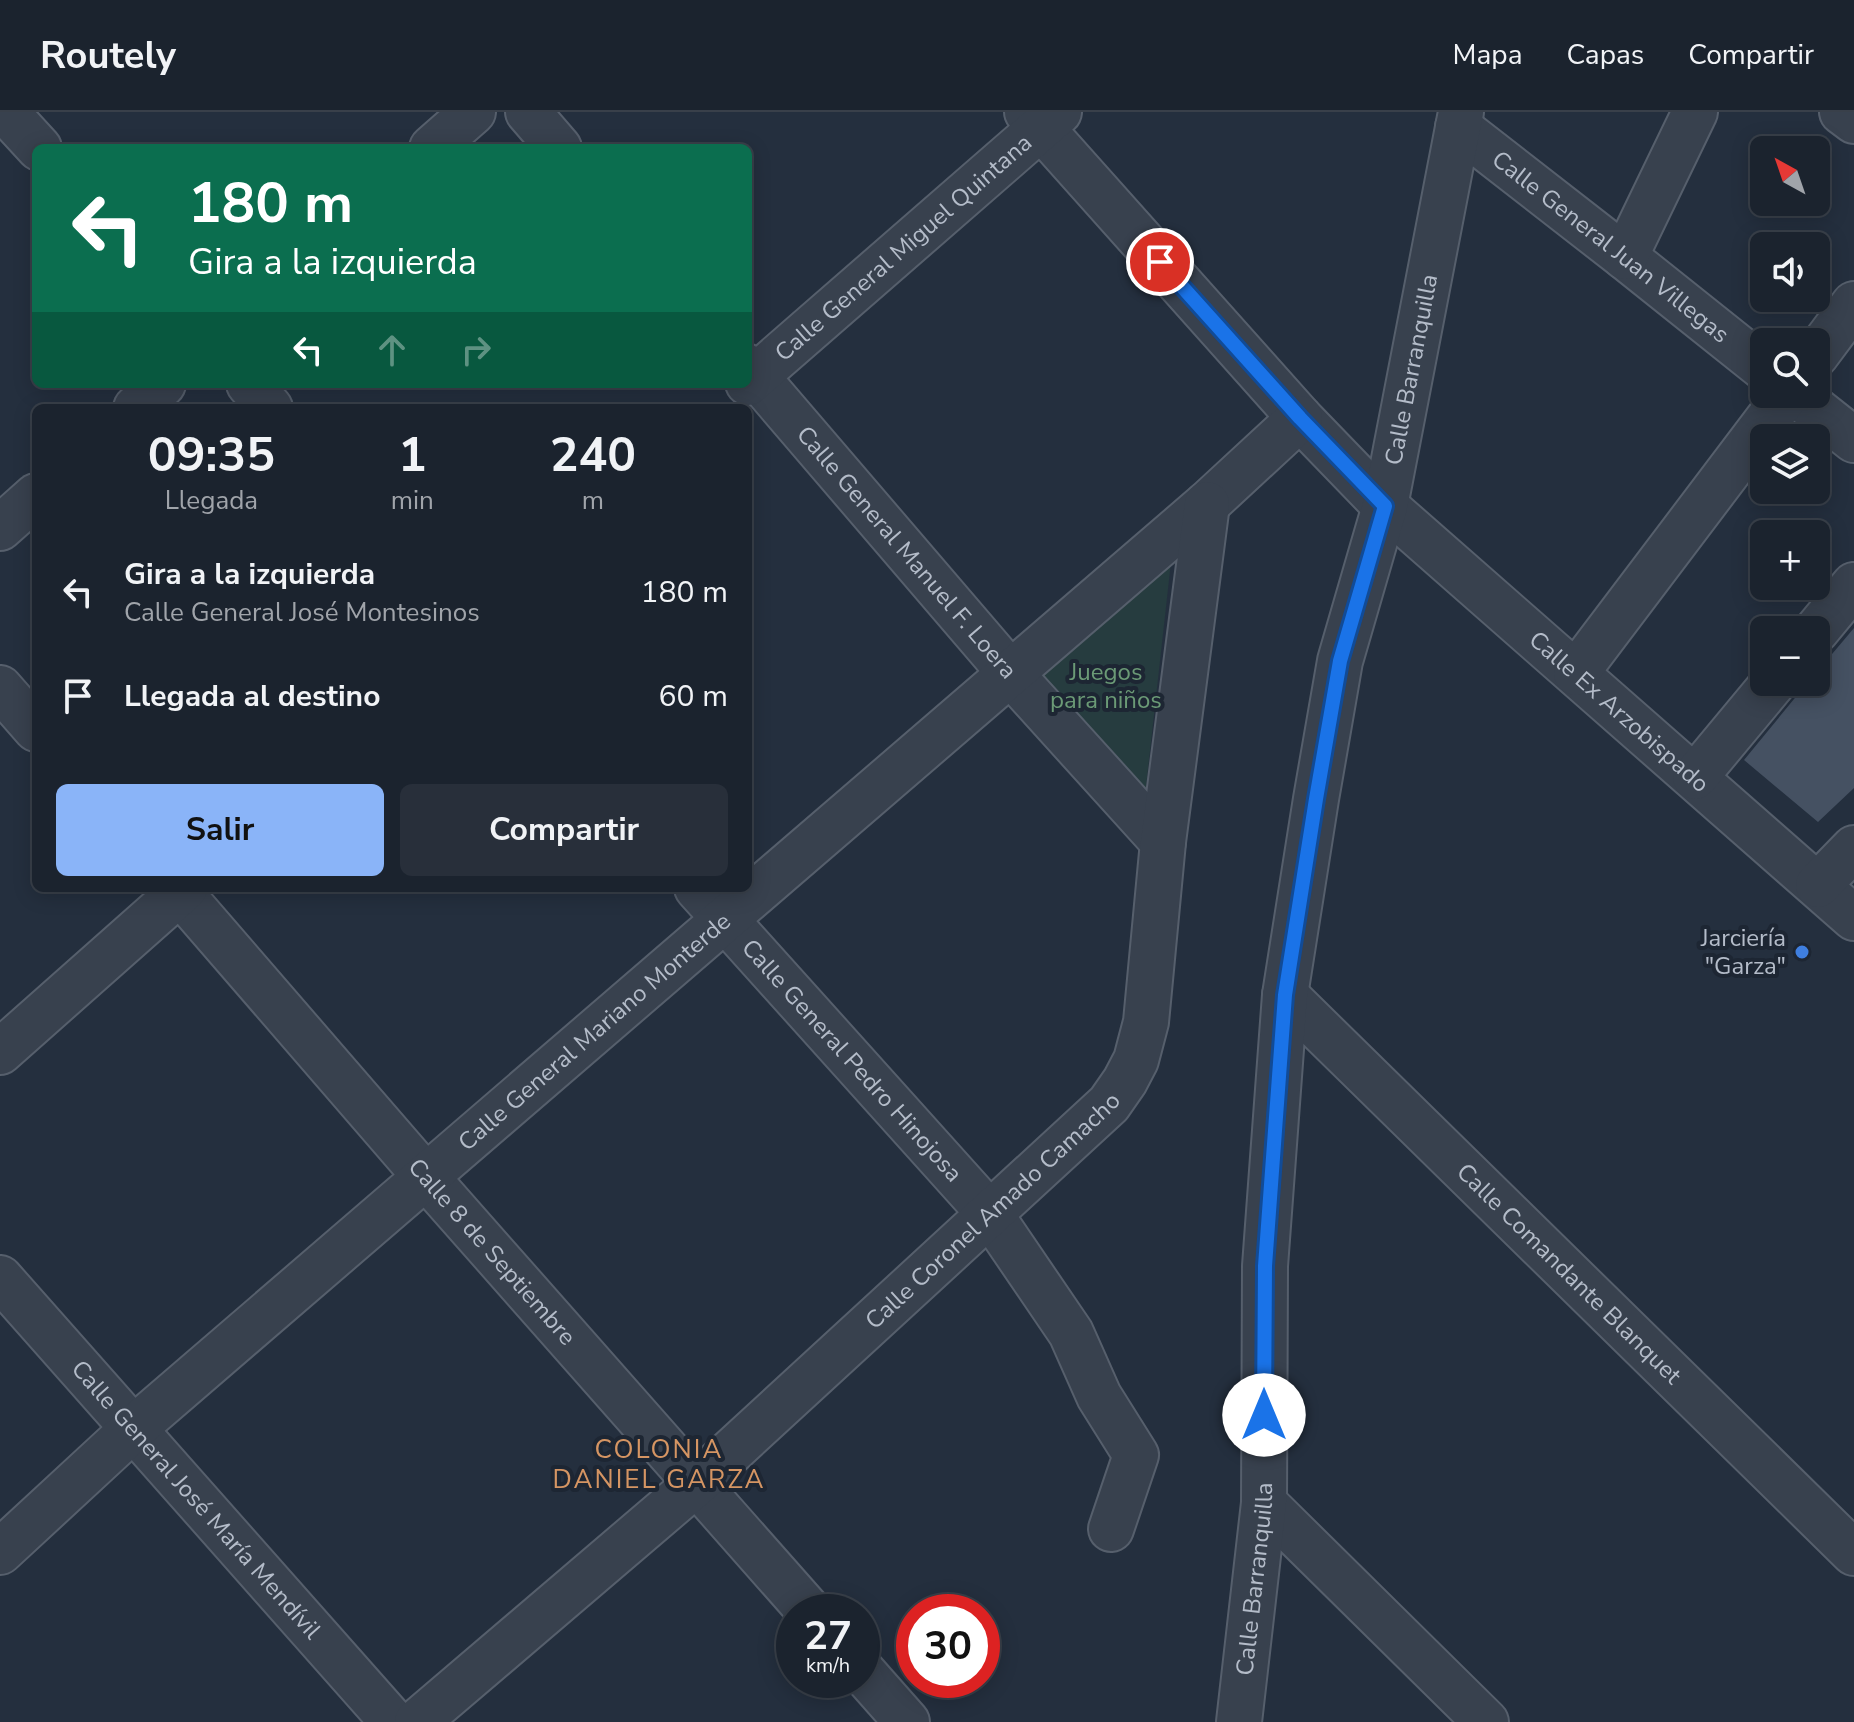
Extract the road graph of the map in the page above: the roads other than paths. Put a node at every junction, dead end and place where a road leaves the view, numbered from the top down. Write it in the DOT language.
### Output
graph roads {
  1 [pos="6,112"];
  2 [pos="473,112"];
  3 [pos="528,112"];
  4 [pos="1695,112"];
  5 [pos="1842,112"];
  6 [pos="1042,117"];
  7 [pos="1459,120"];
  8 [pos="1854,121"];
  9 [pos="35,144"];
  10 [pos="437,144"];
  11 [pos="556,144"];
  12 [pos="1625,257"];
  13 [pos="1854,304"];
  14 [pos="1830,336"];
  15 [pos="1750,357"];
  16 [pos="752,376"];
  17 [pos="752,380"];
  18 [pos="158,388"];
  19 [pos="252,388"];
  20 [pos="740,388"];
  21 [pos="140,404"];
  22 [pos="266,404"];
  23 [pos="724,404"];
  24 [pos="1776,408"];
  25 [pos="1814,408"];
  26 [pos="1300,418"];
  27 [pos="1854,440"];
  28 [pos="32,500"];
  29 [pos="1207,504"];
  30 [pos="1385,506"];
  31 [pos="0,528"];
  32 [pos="1854,585"];
  33 [pos="1828,616"];
  34 [pos="1576,673"];
  35 [pos="1011,674"];
  36 [pos="0,688"];
  37 [pos="1762,696"];
  38 [pos="32,724"];
  39 [pos="1695,777"];
  40 [pos="1163,842"];
  41 [pos="1854,848"];
  42 [pos="1818,885"];
  43 [pos="178,892"];
  44 [pos="182,892"];
  45 [pos="700,892"];
  46 [pos="1854,918"];
  47 [pos="725,920"];
  48 [pos="1285,995"];
  49 [pos="0,1052"];
  50 [pos="426,1177"];
  51 [pos="990,1214"];
  52 [pos="0,1278"];
  53 [pos="133,1429"];
  54 [pos="697,1483"];
  55 [pos="1264,1503"];
  56 [pos="1111,1529"];
  57 [pos="0,1552"];
  58 [pos="1854,1553"];
  59 [pos="794,1594"];
  60 [pos="880,1691"];
  61 [pos="393,1722"];
  62 [pos="417,1722"];
  63 [pos="907,1722"];
  64 [pos="1239,1722"];
  65 [pos="1486,1722"];
  1 -- 9 [label="street"];
  2 -- 10 [label="street"];
  3 -- 11 [label="street"];
  4 -- 12 [label="street"];
  5 -- 8 [label="street"];
  6 -- 16 [label="street, Calle General Miguel Quintana"];
  6 -- 26 [label="street, Calle Ex Arzobispado"];
  7 -- 12 [label="street, Calle General Juan Villegas"];
  7 -- 30 [label="street, Calle Barranquilla"];
  12 -- 15 [label="street, Calle General Juan Villegas"];
  13 -- 14 [label="street"];
  17 -- 35 [label="street, Calle General Manuel F. Loera"];
  18 -- 21 [label="street"];
  19 -- 22 [label="street"];
  20 -- 23 [label="street, Calle General Miguel Quintana"];
  24 -- 34 [label="street"];
  25 -- 27 [label="street"];
  26 -- 29 [label="street, Calle General Mariano Monterde"];
  26 -- 30 [label="street, Calle Ex Arzobispado"];
  28 -- 31 [label="street"];
  29 -- 35 [label="street, Calle General Mariano Monterde"];
  29 -- 40 [label="street, Calle Coronel Amado Camacho"];
  30 -- 34 [label="street, Calle Ex Arzobispado"];
  30 -- 48 [label="street, Calle Barranquilla"];
  32 -- 33 [label="street"];
  34 -- 39 [label="street, Calle Ex Arzobispado"];
  35 -- 40 [label="street, Calle General Manuel F. Loera"];
  35 -- 47 [label="street, Calle General Mariano Monterde"];
  36 -- 38 [label="street"];
  37 -- 39 [label="street"];
  39 -- 42 [label="street, Calle Ex Arzobispado"];
  40 -- 51 [label="street, Calle Coronel Amado Camacho"];
  41 -- 42 [label="street"];
  42 -- 46 [label="street, Calle Ex Arzobispado"];
  43 -- 49 [label="street"];
  44 -- 50 [label="street, Calle 8 de Septiembre"];
  45 -- 47 [label="street, Calle General Pedro Hinojosa"];
  47 -- 50 [label="street, Calle General Mariano Monterde"];
  47 -- 51 [label="street, Calle General Pedro Hinojosa"];
  48 -- 55 [label="street, Calle Barranquilla"];
  48 -- 58 [label="street, Calle Comandante Blanquet"];
  50 -- 53 [label="street, Calle General Mariano Monterde"];
  50 -- 54 [label="street, Calle 8 de Septiembre"];
  51 -- 54 [label="street, Calle Coronel Amado Camacho"];
  51 -- 56 [label="street, Calle General Pedro Hinojosa"];
  52 -- 53 [label="street, Calle General José María Mendívil"];
  53 -- 57 [label="street, Calle General Mariano Monterde"];
  53 -- 61 [label="street, Calle General José María Mendívil"];
  54 -- 59 [label="street, Calle 8 de Septiembre"];
  54 -- 62 [label="street, Calle Coronel Amado Camacho"];
  55 -- 64 [label="street, Calle Barranquilla"];
  55 -- 65 [label="street"];
  60 -- 63 [label="street"];
}
